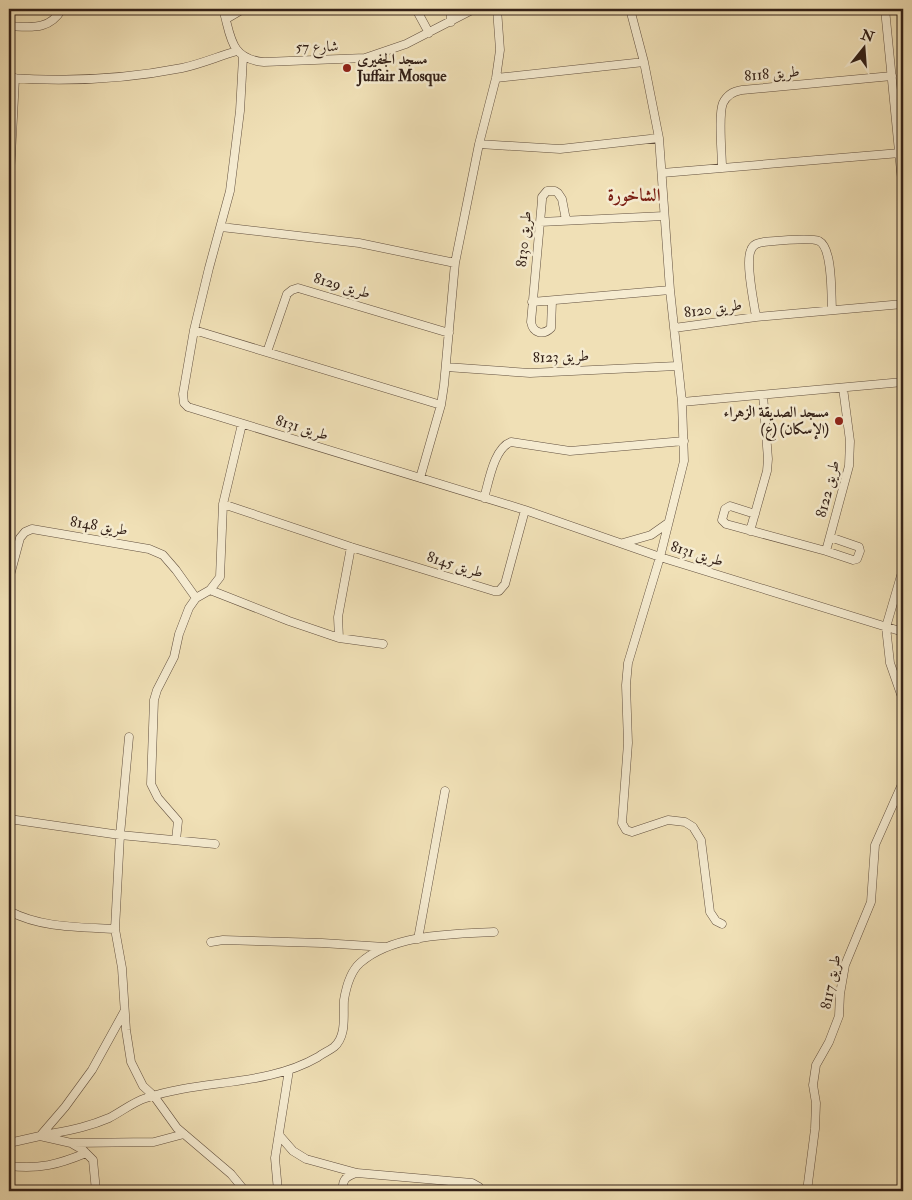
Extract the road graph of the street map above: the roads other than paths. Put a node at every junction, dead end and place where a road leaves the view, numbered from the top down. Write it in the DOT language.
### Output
graph roads {
  1 [pos="62,9"];
  2 [pos="223,9"];
  3 [pos="243,9"];
  4 [pos="416,9"];
  5 [pos="451,9"];
  6 [pos="474,9"];
  7 [pos="497,9"];
  8 [pos="630,9"];
  9 [pos="885,9"];
  10 [pos="227,22"];
  11 [pos="451,22"];
  12 [pos="9,26"];
  13 [pos="429,33"];
  14 [pos="237,51"];
  15 [pos="243,57"];
  16 [pos="271,62"];
  17 [pos="644,62"];
  18 [pos="892,76"];
  19 [pos="12,78"];
  20 [pos="496,78"];
  21 [pos="903,100"];
  22 [pos="895,101"];
  23 [pos="659,138"];
  24 [pos="479,144"];
  25 [pos="900,153"];
  26 [pos="722,168"];
  27 [pos="662,173"];
  28 [pos="903,192"];
  29 [pos="9,194"];
  30 [pos="664,216"];
  31 [pos="566,220"];
  32 [pos="540,222"];
  33 [pos="221,227"];
  34 [pos="455,263"];
  35 [pos="670,290"];
  36 [pos="552,301"];
  37 [pos="532,302"];
  38 [pos="903,304"];
  39 [pos="832,309"];
  40 [pos="756,317"];
  41 [pos="674,328"];
  42 [pos="194,330"];
  43 [pos="449,333"];
  44 [pos="267,352"];
  45 [pos="677,366"];
  46 [pos="446,367"];
  47 [pos="903,382"];
  48 [pos="844,388"];
  49 [pos="762,395"];
  50 [pos="682,402"];
  51 [pos="441,405"];
  52 [pos="242,424"];
  53 [pos="684,441"];
  54 [pos="420,478"];
  55 [pos="484,498"];
  56 [pos="223,504"];
  57 [pos="525,510"];
  58 [pos="755,514"];
  59 [pos="668,523"];
  60 [pos="750,531"];
  61 [pos="830,537"];
  62 [pos="621,543"];
  63 [pos="351,547"];
  64 [pos="826,551"];
  65 [pos="660,556"];
  66 [pos="903,569"];
  67 [pos="9,579"];
  68 [pos="210,590"];
  69 [pos="196,598"];
  70 [pos="886,627"];
  71 [pos="903,632"];
  72 [pos="339,638"];
  73 [pos="383,644"];
  74 [pos="903,700"];
  75 [pos="129,737"];
  76 [pos="903,782"];
  77 [pos="445,791"];
  78 [pos="9,819"];
  79 [pos="120,834"];
  80 [pos="176,840"];
  81 [pos="215,844"];
  82 [pos="9,911"];
  83 [pos="722,924"];
  84 [pos="115,929"];
  85 [pos="494,932"];
  86 [pos="418,939"];
  87 [pos="211,942"];
  88 [pos="387,947"];
  89 [pos="124,1011"];
  90 [pos="289,1070"];
  91 [pos="154,1096"];
  92 [pos="184,1134"];
  93 [pos="279,1135"];
  94 [pos="40,1136"];
  95 [pos="9,1143"];
  96 [pos="71,1143"];
  97 [pos="86,1153"];
  98 [pos="9,1166"];
  99 [pos="357,1173"];
  100 [pos="96,1191"];
  101 [pos="245,1191"];
  102 [pos="278,1191"];
  103 [pos="342,1191"];
  104 [pos="481,1191"];
  105 [pos="807,1191"];
  1 -- 12 [label="street"];
  2 -- 10 [label="street"];
  3 -- 10 [label="street"];
  4 -- 13 [label="street"];
  5 -- 11 [label="street"];
  6 -- 11 [label="street, شارع 57"];
  7 -- 20 [label="street"];
  8 -- 17 [label="street"];
  9 -- 18 [label="street"];
  10 -- 14 [label="street"];
  10 -- 16 [label="street"];
  11 -- 13 [label="street, شارع 57"];
  13 -- 16 [label="street, شارع 57"];
  14 -- 15 [label="street"];
  14 -- 19 [label="street"];
  15 -- 16 [label="street"];
  15 -- 33 [label="street"];
  17 -- 20 [label="street"];
  17 -- 23 [label="street"];
  18 -- 22 [label="street"];
  18 -- 26 [label="street, طريق 8118"];
  19 -- 29 [label="street"];
  20 -- 24 [label="street"];
  21 -- 22 [label="street"];
  22 -- 25 [label="street"];
  23 -- 24 [label="street"];
  23 -- 27 [label="street"];
  24 -- 34 [label="street"];
  25 -- 26 [label="street"];
  25 -- 28 [label="street"];
  26 -- 27 [label="street"];
  27 -- 30 [label="street"];
  30 -- 31 [label="street"];
  30 -- 35 [label="street"];
  31 -- 32 [label="street"];
  31 -- 32 [label="street, طريق 8130"];
  32 -- 37 [label="street, طريق 8130"];
  33 -- 34 [label="street"];
  33 -- 42 [label="street"];
  34 -- 43 [label="street"];
  35 -- 36 [label="street"];
  35 -- 41 [label="street"];
  36 -- 37 [label="street"];
  36 -- 37 [label="street, طريق 8130"];
  38 -- 39 [label="street, طريق 8120"];
  39 -- 40 [label="street, طريق 8120"];
  39 -- 40 [label="street, طريق 8120"];
  40 -- 41 [label="street, طريق 8120"];
  41 -- 45 [label="street"];
  42 -- 44 [label="street"];
  42 -- 52 [label="street, طريق 8131"];
  43 -- 44 [label="street, طريق 8129"];
  43 -- 46 [label="street"];
  44 -- 51 [label="street"];
  45 -- 46 [label="street, طريق 8123"];
  45 -- 50 [label="street"];
  46 -- 51 [label="street"];
  47 -- 48 [label="street"];
  48 -- 49 [label="street"];
  48 -- 61 [label="street, طريق 8122"];
  49 -- 50 [label="street"];
  49 -- 58 [label="street"];
  50 -- 53 [label="street"];
  51 -- 54 [label="street"];
  52 -- 54 [label="street, طريق 8131"];
  52 -- 56 [label="street"];
  53 -- 55 [label="street"];
  53 -- 59 [label="street"];
  54 -- 55 [label="street, طريق 8131"];
  55 -- 57 [label="street, طريق 8131"];
  56 -- 63 [label="street, طريق 8145"];
  56 -- 68 [label="street"];
  57 -- 62 [label="street, طريق 8131"];
  57 -- 63 [label="street, طريق 8145"];
  58 -- 60 [label="street"];
  58 -- 60 [label="street, طريق 8122"];
  59 -- 62 [label="street"];
  59 -- 65 [label="street"];
  60 -- 64 [label="street, طريق 8122"];
  61 -- 64 [label="street, طريق 8122"];
  61 -- 64 [label="street, طريق 8122"];
  62 -- 65 [label="street, طريق 8131"];
  63 -- 72 [label="street"];
  65 -- 70 [label="street, طريق 8131"];
  65 -- 83 [label="street"];
  66 -- 70 [label="street"];
  67 -- 69 [label="street, طريق 8148"];
  68 -- 69 [label="street"];
  68 -- 72 [label="street"];
  69 -- 80 [label="street"];
  70 -- 71 [label="street, طريق 8131"];
  70 -- 74 [label="street"];
  72 -- 73 [label="street"];
  75 -- 79 [label="street"];
  76 -- 105 [label="street, طريق 8117"];
  77 -- 86 [label="street"];
  78 -- 79 [label="street"];
  79 -- 80 [label="street"];
  79 -- 84 [label="street"];
  80 -- 81 [label="street"];
  82 -- 84 [label="street"];
  84 -- 89 [label="street"];
  85 -- 86 [label="street"];
  86 -- 88 [label="street"];
  87 -- 88 [label="street"];
  88 -- 90 [label="street"];
  89 -- 91 [label="street"];
  89 -- 94 [label="street"];
  90 -- 91 [label="street"];
  90 -- 93 [label="street"];
  91 -- 92 [label="street"];
  91 -- 94 [label="street"];
  92 -- 96 [label="street"];
  92 -- 101 [label="street"];
  93 -- 99 [label="street"];
  93 -- 102 [label="street"];
  94 -- 95 [label="street"];
  94 -- 96 [label="street"];
  96 -- 97 [label="street"];
  97 -- 98 [label="street"];
  97 -- 100 [label="street"];
  99 -- 103 [label="street"];
  99 -- 104 [label="street"];
}
